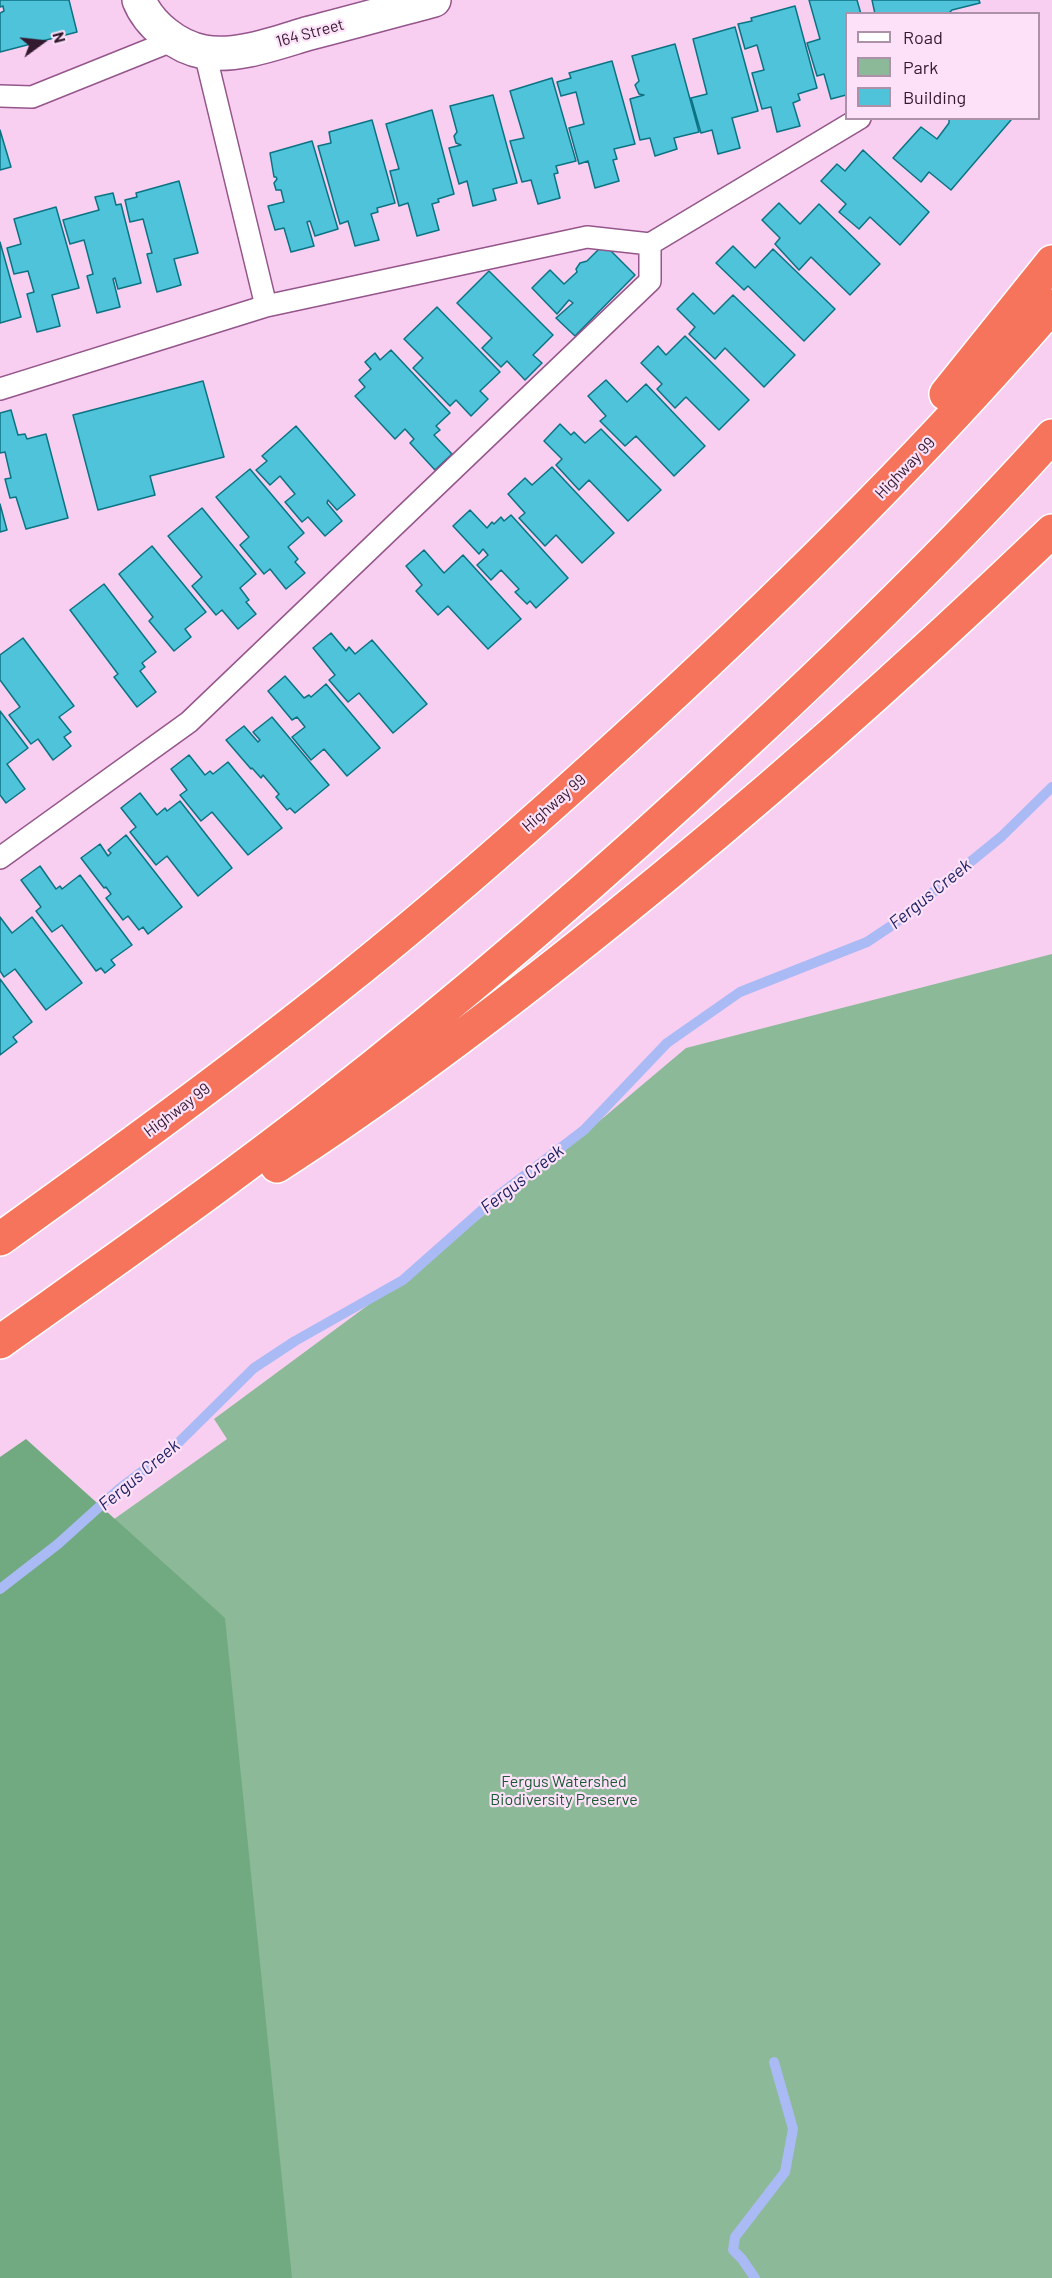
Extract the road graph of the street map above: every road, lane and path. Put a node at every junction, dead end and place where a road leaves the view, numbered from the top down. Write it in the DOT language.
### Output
graph roads {
  1 [pos="139,0"];
  2 [pos="434,0"];
  3 [pos="188,46"];
  4 [pos="0,96"];
  5 [pos="857,120"];
  6 [pos="650,244"];
  7 [pos="1052,262"];
  8 [pos="266,306"];
  9 [pos="1052,306"];
  10 [pos="0,389"];
  11 [pos="1052,436"];
  12 [pos="1052,531"];
  13 [pos="808,567"];
  14 [pos="0,858"];
  15 [pos="0,1239"];
  16 [pos="0,1343"];
  1 -- 3 [label="street"];
  2 -- 3 [label="street, 164 Street"];
  3 -- 4 [label="lane"];
  3 -- 8 [label="lane"];
  5 -- 6 [label="lane"];
  6 -- 8 [label="lane"];
  6 -- 14 [label="lane"];
  7 -- 13 [label="highway"];
  8 -- 10 [label="lane"];
  9 -- 13 [label="highway, Highway 99"];
  11 -- 16 [label="highway"];
  12 -- 16 [label="highway"];
  13 -- 15 [label="highway, Highway 99"];
}
